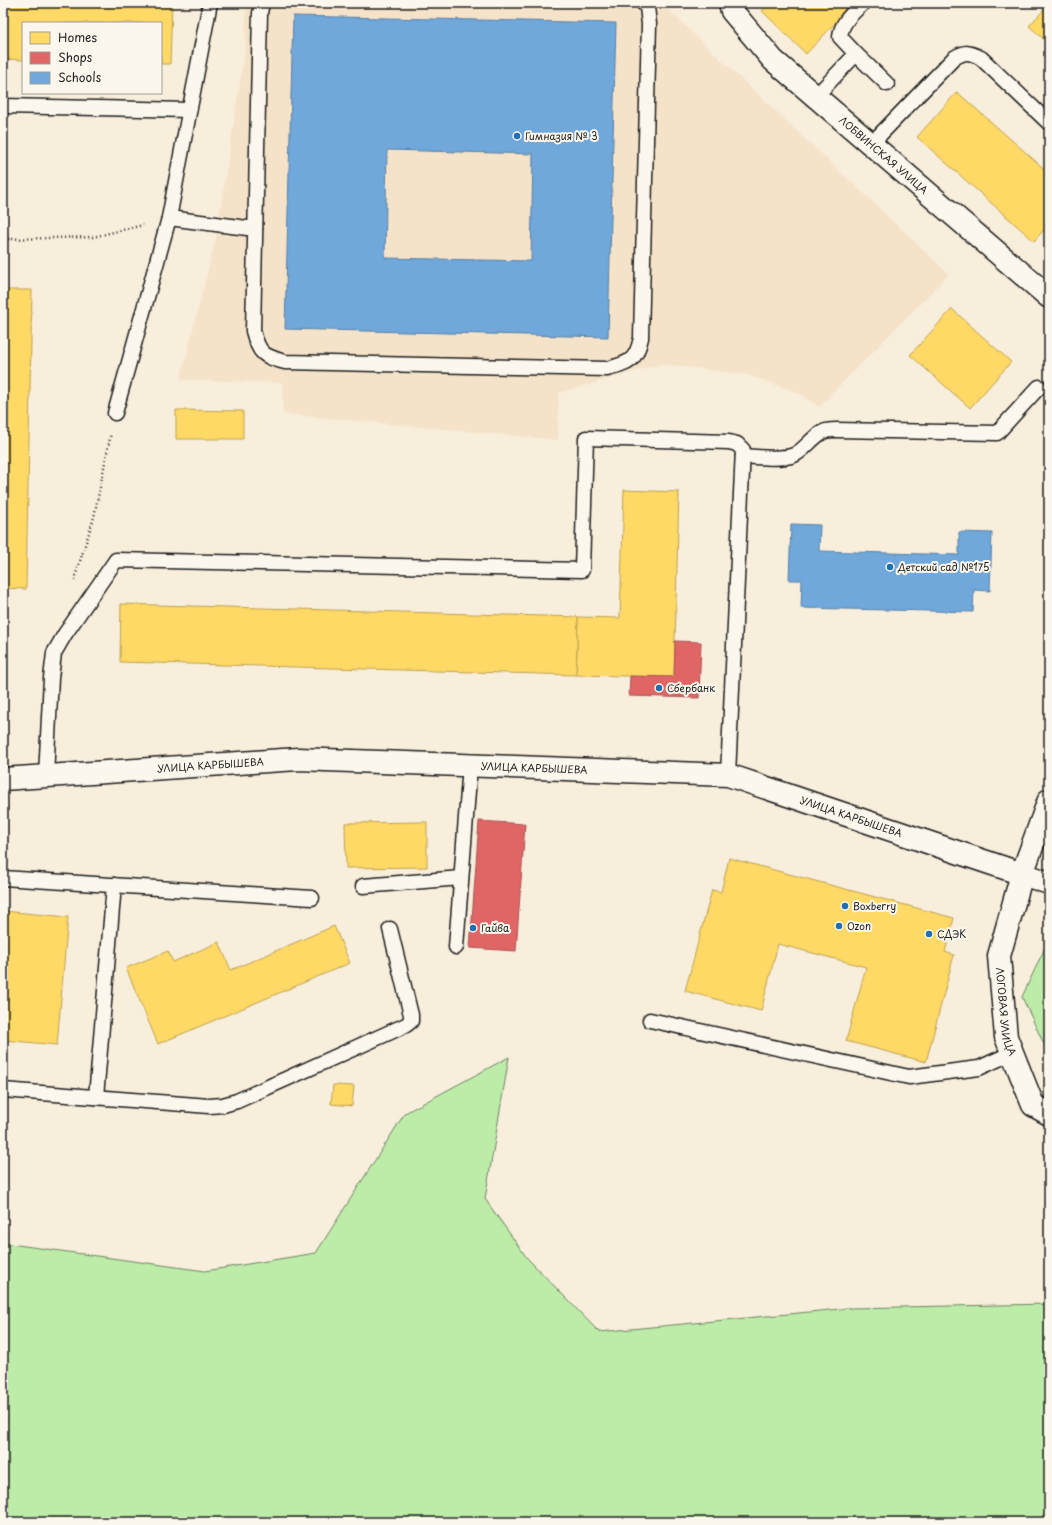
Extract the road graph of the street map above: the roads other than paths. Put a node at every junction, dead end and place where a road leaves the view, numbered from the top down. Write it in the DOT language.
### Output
graph roads {
  1 [pos="210,3"];
  2 [pos="262,3"];
  3 [pos="643,3"];
  4 [pos="730,3"];
  5 [pos="863,3"];
  6 [pos="856,54"];
  7 [pos="887,84"];
  8 [pos="816,96"];
  9 [pos="3,106"];
  10 [pos="189,110"];
  11 [pos="1049,123"];
  12 [pos="872,144"];
  13 [pos="169,218"];
  14 [pos="255,229"];
  15 [pos="1049,297"];
  16 [pos="1039,386"];
  17 [pos="115,413"];
  18 [pos="743,456"];
  19 [pos="470,765"];
  20 [pos="728,775"];
  21 [pos="46,776"];
  22 [pos="3,779"];
  23 [pos="1049,800"];
  24 [pos="1022,874"];
  25 [pos="3,878"];
  26 [pos="462,878"];
  27 [pos="1049,884"];
  28 [pos="114,885"];
  29 [pos="363,886"];
  30 [pos="312,898"];
  31 [pos="390,929"];
  32 [pos="456,947"];
  33 [pos="650,1020"];
  34 [pos="1012,1053"];
  35 [pos="3,1090"];
  36 [pos="96,1097"];
  37 [pos="1049,1114"];
  1 -- 10 [label="lane"];
  2 -- 14 [label="lane"];
  3 -- 14 [label="lane"];
  4 -- 8 [label="street, ЛОБВИНСКАЯ УЛИЦА"];
  5 -- 6 [label="lane"];
  6 -- 7 [label="lane"];
  6 -- 8 [label="lane"];
  8 -- 12 [label="street, ЛОБВИНСКАЯ УЛИЦА"];
  9 -- 10 [label="lane"];
  10 -- 13 [label="lane"];
  11 -- 12 [label="lane"];
  12 -- 15 [label="street, ЛОБВИНСКАЯ УЛИЦА"];
  13 -- 14 [label="lane"];
  13 -- 17 [label="lane"];
  16 -- 18 [label="lane"];
  18 -- 20 [label="lane"];
  18 -- 21 [label="lane"];
  19 -- 20 [label="street, УЛИЦА КАРБЫШЕВА"];
  19 -- 21 [label="street, УЛИЦА КАРБЫШЕВА"];
  19 -- 26 [label="lane"];
  20 -- 24 [label="street, УЛИЦА КАРБЫШЕВА"];
  21 -- 22 [label="street, УЛИЦА КАРБЫШЕВА"];
  23 -- 24 [label="street, ЛОГОВАЯ УЛИЦА"];
  24 -- 27 [label="street, УЛИЦА КАРБЫШЕВА"];
  24 -- 34 [label="street, ЛОГОВАЯ УЛИЦА"];
  25 -- 28 [label="lane"];
  26 -- 29 [label="lane"];
  26 -- 32 [label="lane"];
  28 -- 30 [label="lane"];
  28 -- 36 [label="lane"];
  31 -- 36 [label="lane"];
  33 -- 34 [label="lane"];
  34 -- 37 [label="street, ЛОГОВАЯ УЛИЦА"];
  35 -- 36 [label="lane"];
}
